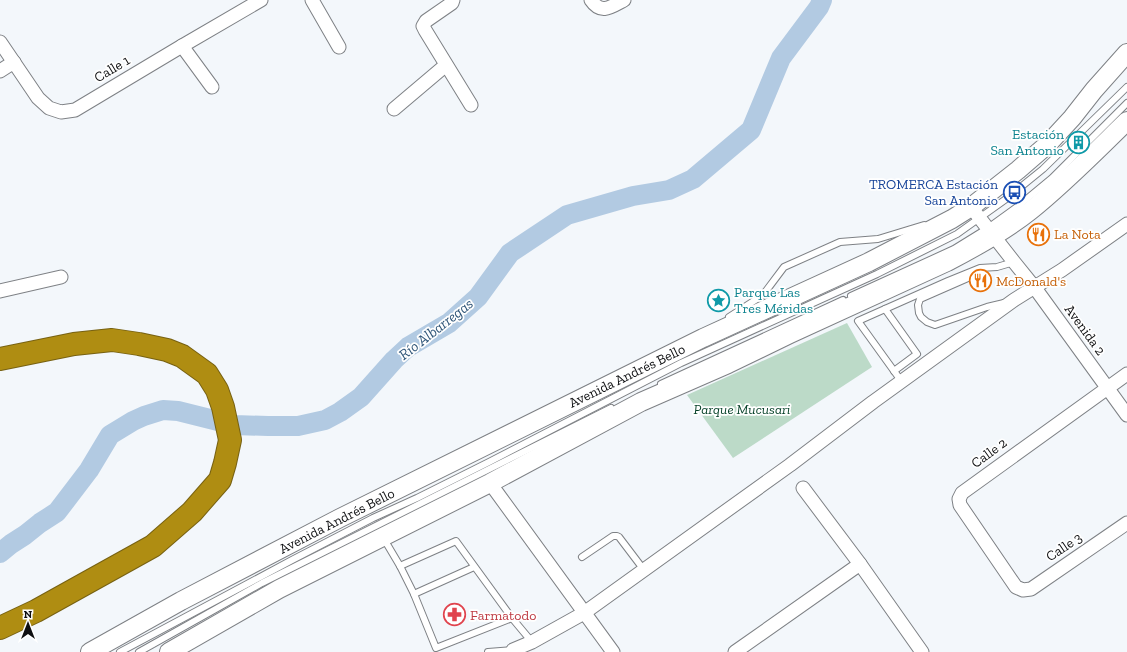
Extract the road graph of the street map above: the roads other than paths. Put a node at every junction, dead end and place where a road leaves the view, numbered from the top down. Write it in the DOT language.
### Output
graph roads {
  1 [pos="260,0"];
  2 [pos="312,0"];
  3 [pos="453,0"];
  4 [pos="591,0"];
  5 [pos="624,0"];
  6 [pos="0,42"];
  7 [pos="182,46"];
  8 [pos="339,47"];
  9 [pos="1127,53"];
  10 [pos="14,62"];
  11 [pos="446,65"];
  12 [pos="0,71"];
  13 [pos="212,87"];
  14 [pos="1127,87"];
  15 [pos="1127,103"];
  16 [pos="471,105"];
  17 [pos="394,109"];
  18 [pos="1127,121"];
  19 [pos="952,219"];
  20 [pos="983,222"];
  21 [pos="1127,224"];
  22 [pos="1014,262"];
  23 [pos="977,274"];
  24 [pos="61,277"];
  25 [pos="1035,288"];
  26 [pos="0,291"];
  27 [pos="1014,300"];
  28 [pos="885,309"];
  29 [pos="726,319"];
  30 [pos="720,323"];
  31 [pos="703,338"];
  32 [pos="0,359"];
  33 [pos="894,371"];
  34 [pos="1127,374"];
  35 [pos="902,382"];
  36 [pos="653,388"];
  37 [pos="1107,388"];
  38 [pos="618,405"];
  39 [pos="1127,415"];
  40 [pos="490,483"];
  41 [pos="803,488"];
  42 [pos="1127,523"];
  43 [pos="382,537"];
  44 [pos="582,557"];
  45 [pos="860,564"];
  46 [pos="400,566"];
  47 [pos="474,567"];
  48 [pos="644,570"];
  49 [pos="1016,587"];
  50 [pos="414,594"];
  51 [pos="584,613"];
  52 [pos="512,618"];
  53 [pos="0,628"];
  54 [pos="532,642"];
  55 [pos="513,650"];
  56 [pos="90,652"];
  57 [pos="120,652"];
  58 [pos="139,652"];
  59 [pos="169,652"];
  60 [pos="488,652"];
  61 [pos="612,652"];
  62 [pos="735,652"];
  63 [pos="922,652"];
  1 -- 7 [label="street, Calle 1"];
  2 -- 8 [label="street"];
  3 -- 11 [label="street"];
  4 -- 5 [label="street"];
  6 -- 10 [label="street, Calle 1"];
  7 -- 10 [label="street, Calle 1"];
  7 -- 13 [label="street"];
  9 -- 20 [label="street, Avenida Andrés Bello"];
  10 -- 12 [label="street"];
  11 -- 16 [label="street"];
  11 -- 17 [label="street"];
  14 -- 20 [label="lane"];
  15 -- 20 [label="lane"];
  18 -- 20 [label="street, Avenida Andrés Bello"];
  19 -- 20 [label="street, Avenida Andrés Bello"];
  19 -- 29 [label="lane"];
  19 -- 31 [label="street, Avenida Andrés Bello"];
  20 -- 22 [label="street, Avenida 2"];
  20 -- 36 [label="lane"];
  20 -- 40 [label="street, Avenida Andrés Bello"];
  20 -- 57 [label="lane"];
  21 -- 25 [label="street"];
  22 -- 25 [label="street, Avenida 2"];
  22 -- 28 [label="lane"];
  23 -- 27 [label="lane"];
  24 -- 26 [label="street"];
  25 -- 27 [label="street"];
  25 -- 37 [label="street, Avenida 2"];
  27 -- 35 [label="street"];
  28 -- 33 [label="lane"];
  28 -- 33 [label="lane"];
  30 -- 31 [label="lane"];
  31 -- 56 [label="street, Avenida Andrés Bello"];
  32 -- 53 [label="highway"];
  33 -- 35 [label="lane"];
  34 -- 37 [label="street, Calle 2"];
  35 -- 48 [label="street"];
  37 -- 39 [label="street, Avenida 2"];
  37 -- 49 [label="street, Calle 2"];
  38 -- 58 [label="lane"];
  40 -- 43 [label="street, Avenida Andrés Bello"];
  40 -- 51 [label="street"];
  41 -- 45 [label="street"];
  42 -- 49 [label="street, Calle 3"];
  43 -- 46 [label="lane"];
  43 -- 59 [label="street, Avenida Andrés Bello"];
  44 -- 48 [label="lane"];
  45 -- 62 [label="street"];
  45 -- 63 [label="street"];
  46 -- 47 [label="lane"];
  46 -- 50 [label="lane"];
  47 -- 50 [label="lane"];
  47 -- 52 [label="lane"];
  48 -- 51 [label="street"];
  50 -- 52 [label="lane"];
  51 -- 54 [label="street"];
  51 -- 61 [label="street"];
  52 -- 54 [label="lane"];
  54 -- 55 [label="street"];
  55 -- 60 [label="lane"];
}
